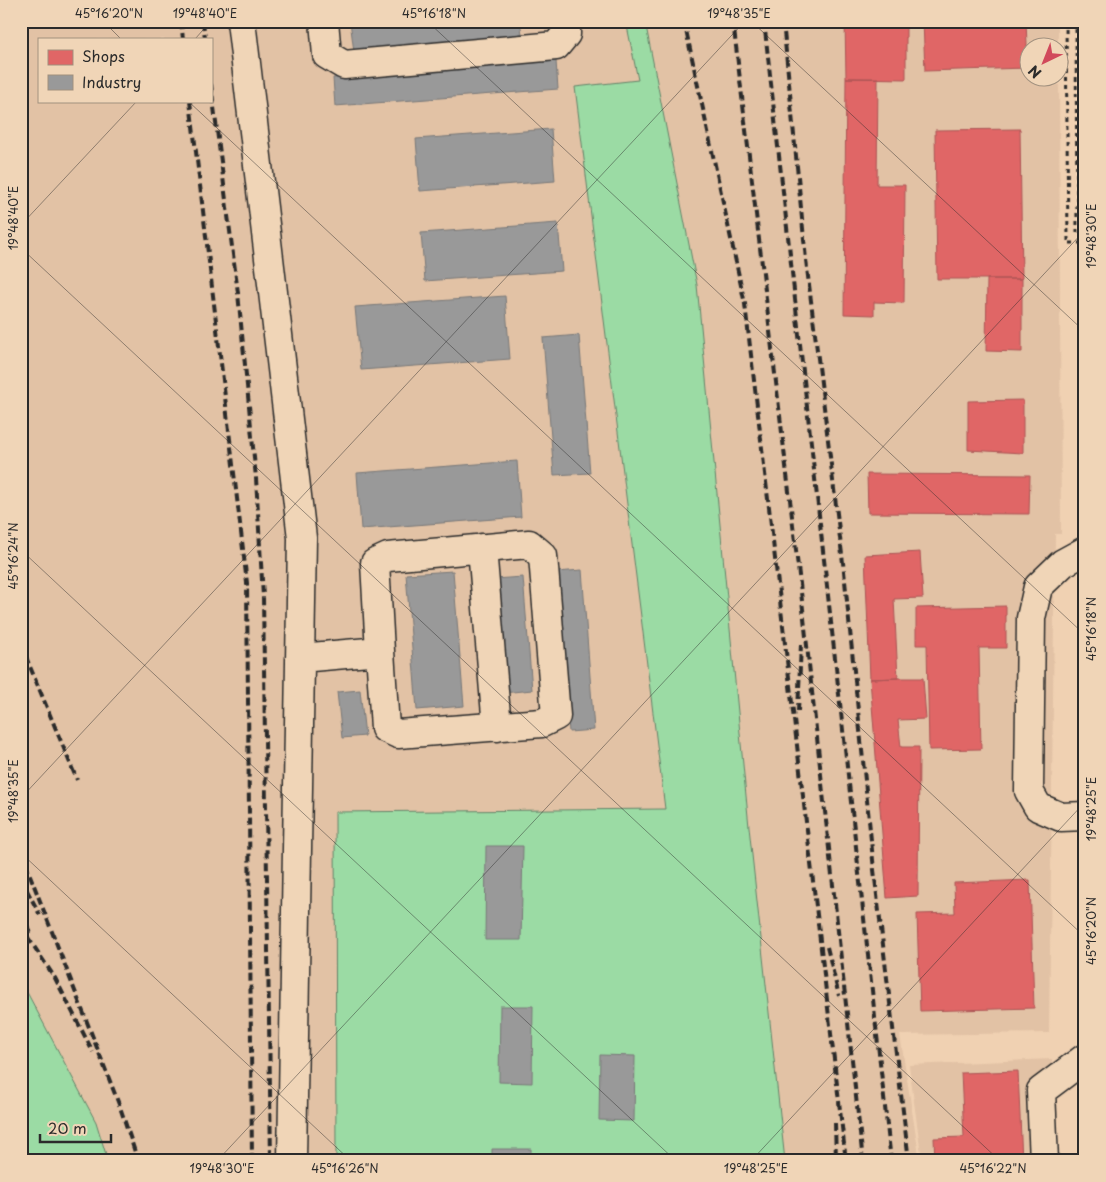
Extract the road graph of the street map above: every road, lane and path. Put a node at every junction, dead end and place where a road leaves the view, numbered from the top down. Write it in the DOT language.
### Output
graph roads {
  1 [pos="241,21"];
  2 [pos="324,21"];
  3 [pos="566,21"];
  4 [pos="1066,21"];
  5 [pos="1076,21"];
  6 [pos="1085,235"];
  7 [pos="1085,242"];
  8 [pos="482,548"];
  9 [pos="1085,551"];
  10 [pos="380,651"];
  11 [pos="300,658"];
  12 [pos="497,726"];
  13 [pos="1085,816"];
  14 [pos="1085,1058"];
  15 [pos="292,1161"];
  16 [pos="1044,1161"];
  1 -- 11 [label="lane"];
  2 -- 3 [label="lane"];
  4 -- 7 [label="path"];
  5 -- 6 [label="path"];
  8 -- 10 [label="lane"];
  8 -- 12 [label="lane"];
  8 -- 12 [label="lane"];
  9 -- 13 [label="lane"];
  10 -- 11 [label="lane"];
  10 -- 12 [label="lane"];
  11 -- 15 [label="lane"];
  14 -- 16 [label="lane"];
}
